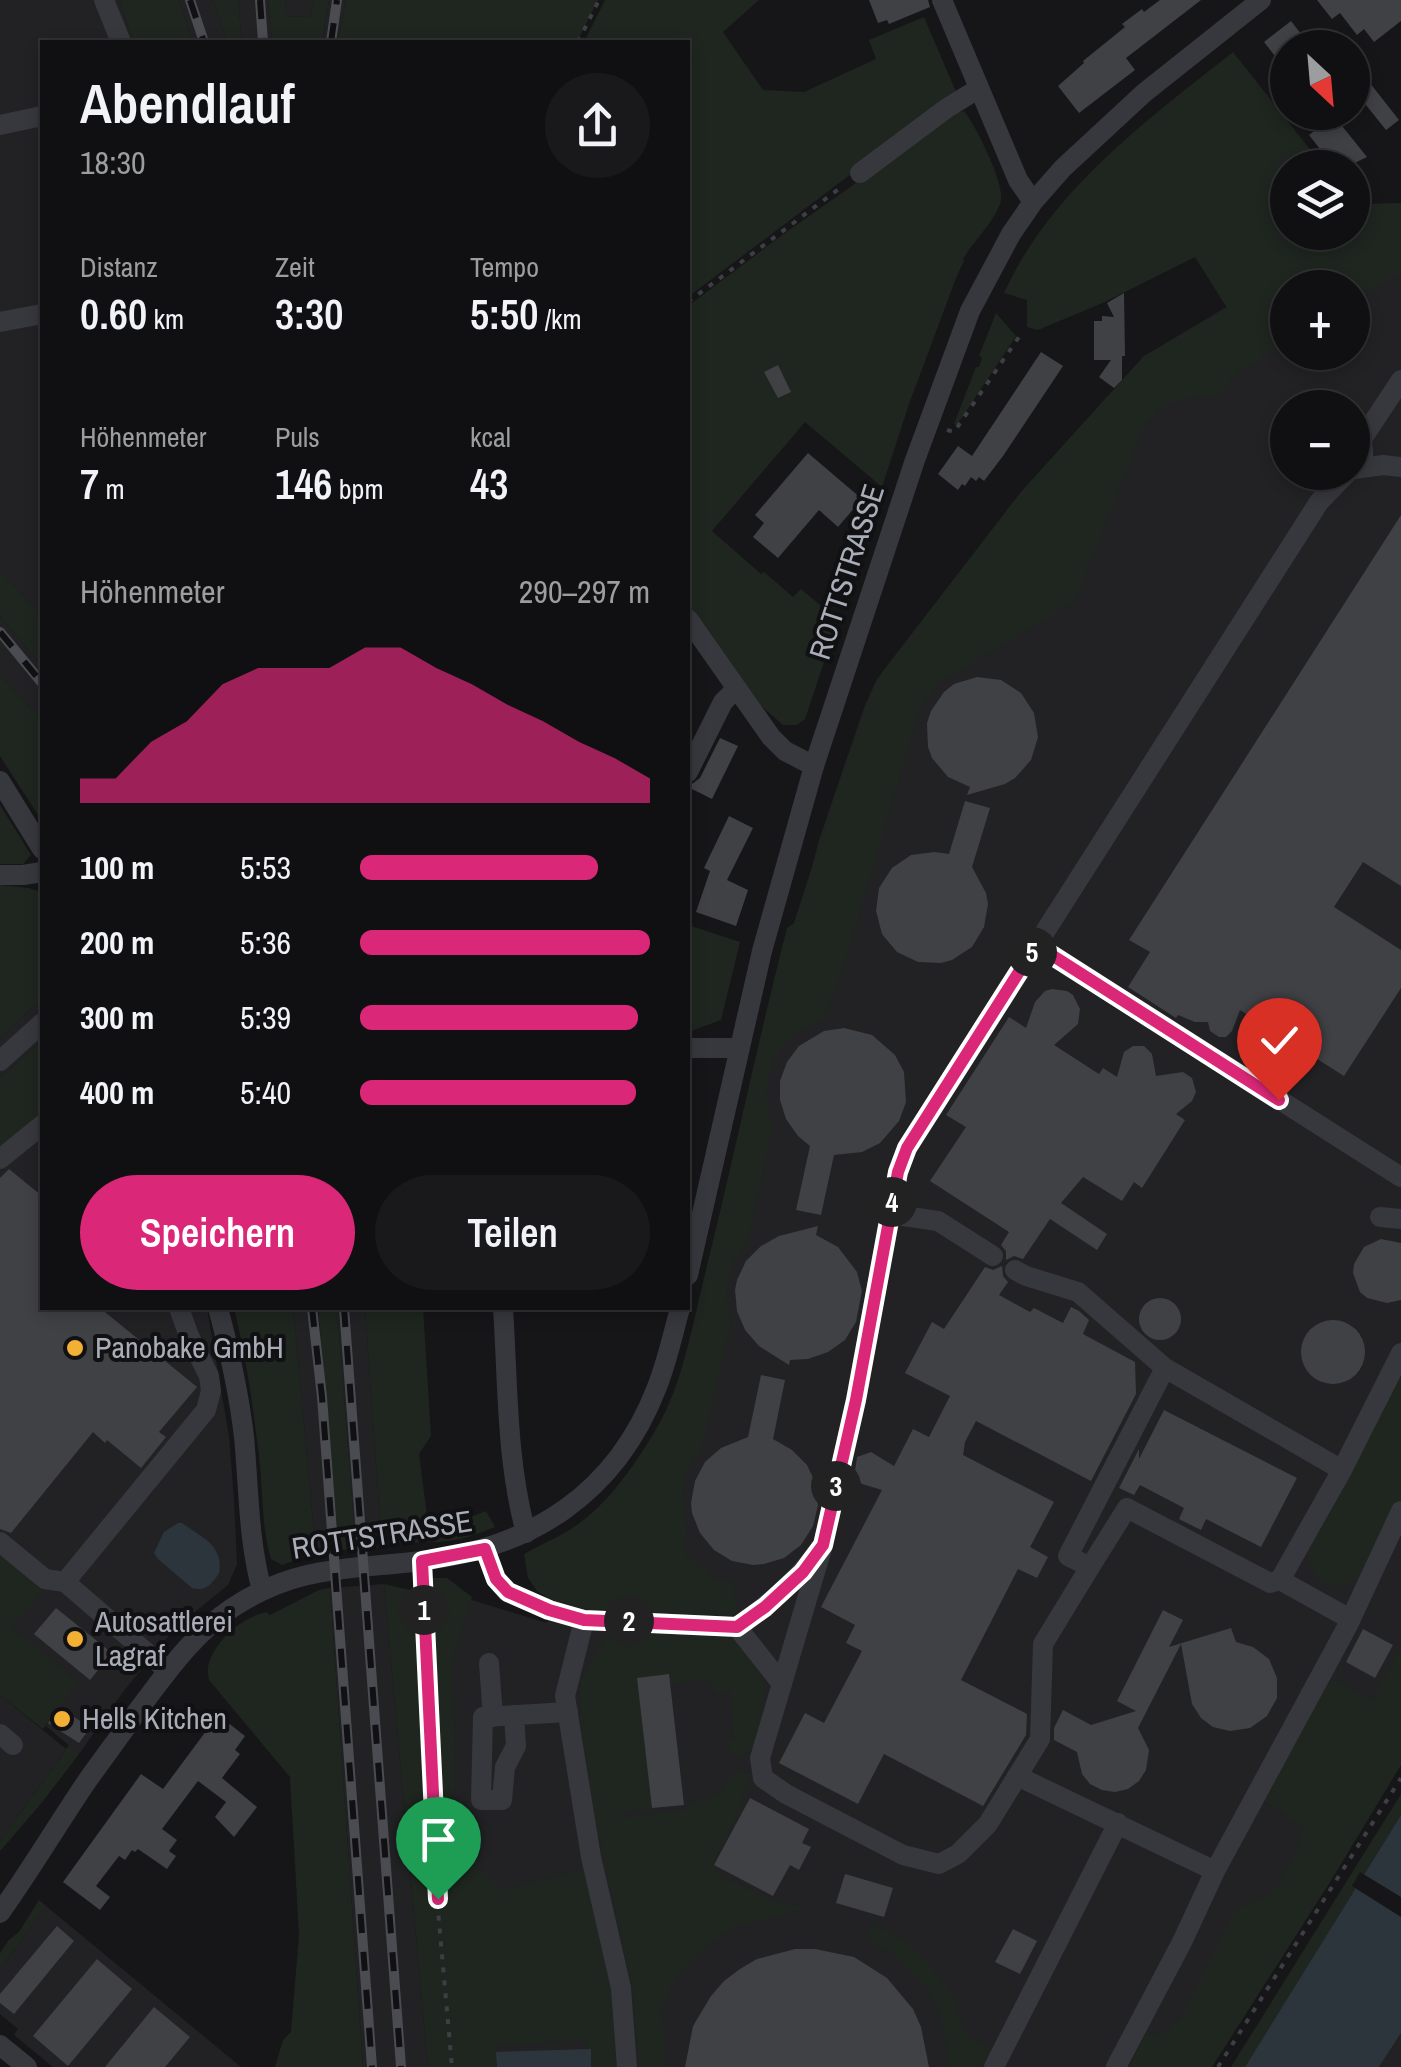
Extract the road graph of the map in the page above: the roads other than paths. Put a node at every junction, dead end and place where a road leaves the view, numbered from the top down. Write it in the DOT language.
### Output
graph roads {
  1 [pos="104,0"];
  2 [pos="942,0"];
  3 [pos="1261,0"];
  4 [pos="120,40"];
  5 [pos="978,89"];
  6 [pos="40,116"];
  7 [pos="0,126"];
  8 [pos="860,173"];
  9 [pos="1034,202"];
  10 [pos="40,314"];
  11 [pos="0,322"];
  12 [pos="1401,380"];
  13 [pos="1370,427"];
  14 [pos="1370,466"];
  15 [pos="1401,466"];
  16 [pos="1332,490"];
  17 [pos="690,622"];
  18 [pos="736,689"];
  19 [pos="814,766"];
  20 [pos="690,768"];
  21 [pos="0,781"];
  22 [pos="40,847"];
  23 [pos="40,872"];
  24 [pos="0,875"];
  25 [pos="1036,945"];
  26 [pos="40,1025"];
  27 [pos="690,1048"];
  28 [pos="740,1048"];
  29 [pos="0,1061"];
  30 [pos="40,1126"];
  31 [pos="0,1159"];
  32 [pos="1401,1177"];
  33 [pos="890,1214"];
  34 [pos="993,1256"];
  35 [pos="690,1265"];
  36 [pos="1015,1270"];
  37 [pos="181,1310"];
  38 [pos="219,1310"];
  39 [pos="503,1310"];
  40 [pos="679,1310"];
  41 [pos="1401,1353"];
  42 [pos="1165,1368"];
  43 [pos="1342,1470"];
  44 [pos="1401,1511"];
  45 [pos="526,1532"];
  46 [pos="0,1542"];
  47 [pos="823,1545"];
  48 [pos="485,1549"];
  49 [pos="1090,1567"];
  50 [pos="1280,1580"];
  51 [pos="66,1582"];
  52 [pos="262,1590"];
  53 [pos="584,1620"];
  54 [pos="1350,1620"];
  55 [pos="737,1627"];
  56 [pos="489,1663"];
  57 [pos="168,1671"];
  58 [pos="782,1684"];
  59 [pos="568,1712"];
  60 [pos="514,1715"];
  61 [pos="493,1716"];
  62 [pos="1017,1776"];
  63 [pos="1118,1823"];
  64 [pos="1215,1871"];
  65 [pos="0,1914"];
  66 [pos="0,2045"];
  67 [pos="26,2067"];
  68 [pos="627,2067"];
  69 [pos="994,2067"];
  70 [pos="1116,2067"];
  1 -- 4 [label="street"];
  2 -- 5 [label="street"];
  3 -- 9 [label="street, ROTTSTRASSE"];
  5 -- 8 [label="street"];
  5 -- 9 [label="street"];
  6 -- 7 [label="street"];
  9 -- 19 [label="street, ROTTSTRASSE"];
  10 -- 11 [label="street"];
  12 -- 13 [label="street"];
  14 -- 15 [label="street"];
  16 -- 25 [label="street"];
  17 -- 18 [label="street"];
  18 -- 19 [label="street"];
  18 -- 20 [label="street"];
  19 -- 28 [label="street, ROTTSTRASSE"];
  21 -- 22 [label="street"];
  23 -- 24 [label="street"];
  25 -- 32 [label="street"];
  25 -- 33 [label="street"];
  26 -- 29 [label="street"];
  27 -- 28 [label="street"];
  28 -- 35 [label="street, ROTTSTRASSE"];
  30 -- 31 [label="street"];
  33 -- 34 [label="street"];
  33 -- 47 [label="street"];
  36 -- 42 [label="street"];
  37 -- 51 [label="street"];
  38 -- 52 [label="street, ROTTSTRASSE"];
  39 -- 45 [label="street"];
  40 -- 45 [label="street, ROTTSTRASSE"];
  41 -- 43 [label="street"];
  42 -- 43 [label="street"];
  42 -- 49 [label="street"];
  43 -- 50 [label="street"];
  44 -- 54 [label="street"];
  45 -- 48 [label="street, ROTTSTRASSE"];
  46 -- 51 [label="street"];
  47 -- 55 [label="street"];
  47 -- 58 [label="street"];
  48 -- 52 [label="street, ROTTSTRASSE"];
  48 -- 53 [label="street"];
  49 -- 50 [label="street"];
  49 -- 62 [label="street"];
  50 -- 54 [label="street"];
  51 -- 57 [label="street"];
  52 -- 57 [label="street, ROTTSTRASSE"];
  53 -- 55 [label="street"];
  53 -- 59 [label="street"];
  54 -- 64 [label="street"];
  55 -- 58 [label="street"];
  56 -- 61 [label="street"];
  57 -- 65 [label="street, ROTTSTRASSE"];
  58 -- 62 [label="street"];
  59 -- 60 [label="street"];
  59 -- 68 [label="street"];
  60 -- 61 [label="street"];
  60 -- 61 [label="street"];
  62 -- 63 [label="street"];
  63 -- 64 [label="street"];
  63 -- 69 [label="street"];
  64 -- 70 [label="street"];
  66 -- 67 [label="street"];
}
